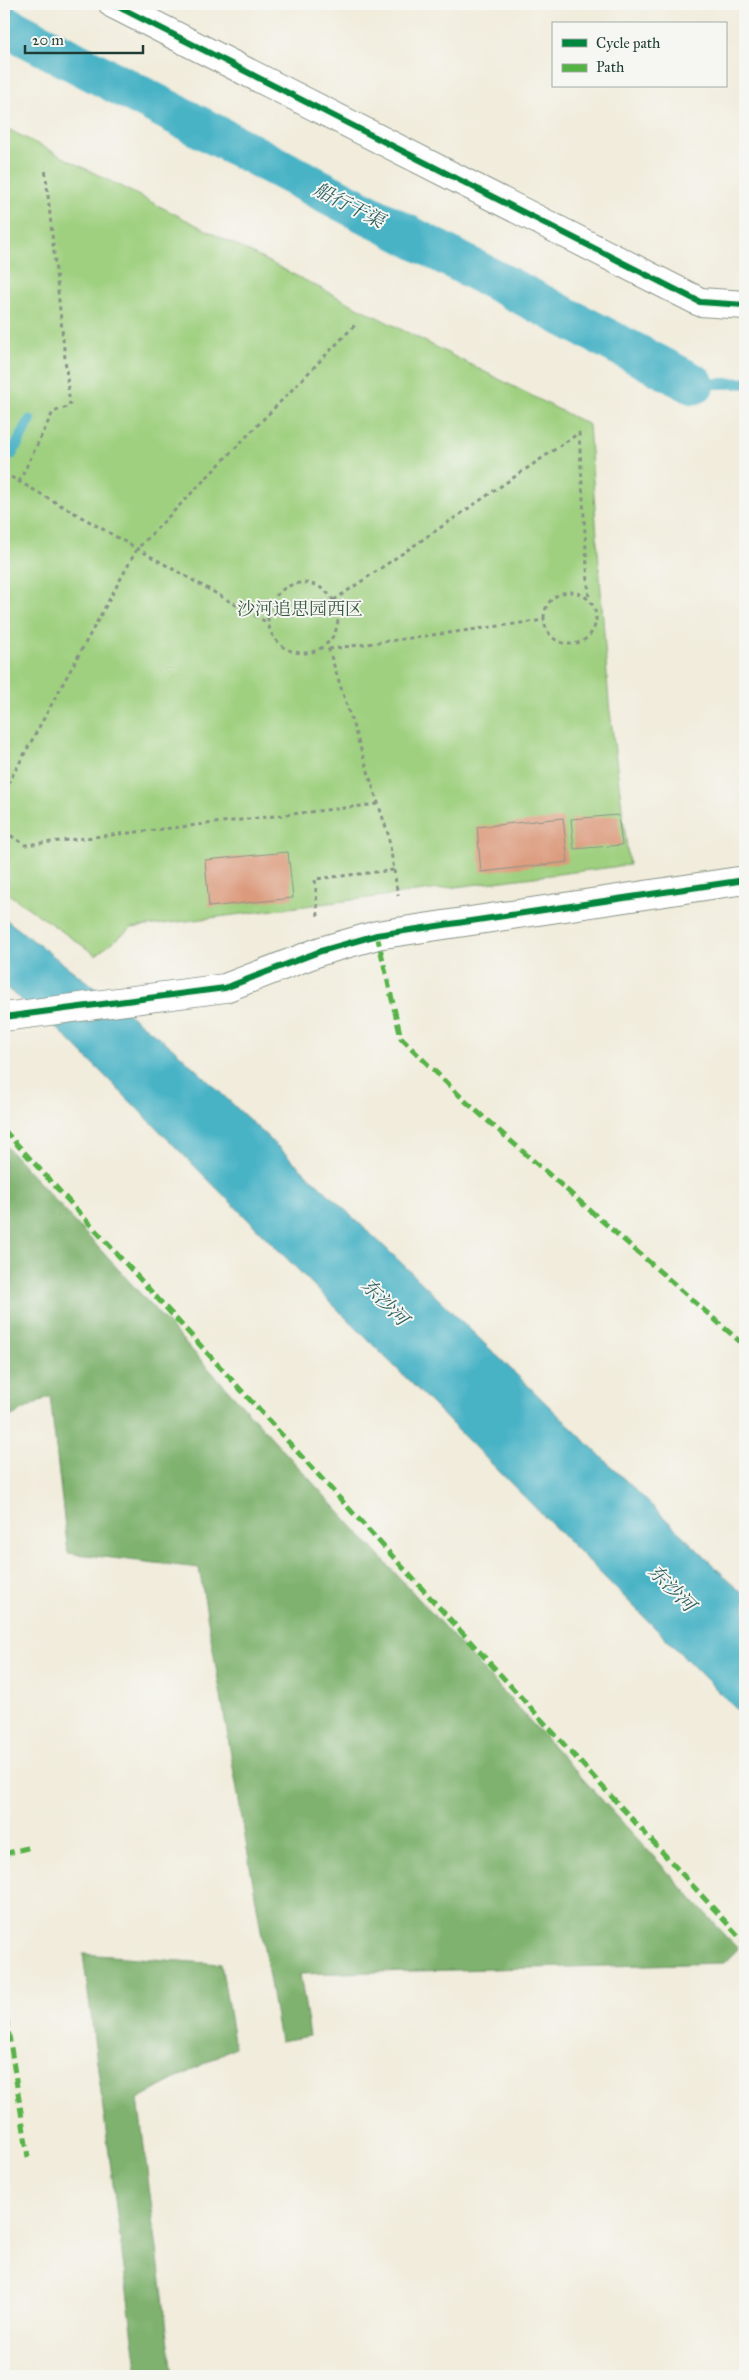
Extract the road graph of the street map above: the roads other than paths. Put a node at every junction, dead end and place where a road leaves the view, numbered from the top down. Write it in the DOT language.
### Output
graph roads {
  1 [pos="113,4"];
  2 [pos="745,305"];
  3 [pos="745,880"];
  4 [pos="4,1017"];
  1 -- 2 [label="street"];
  3 -- 4 [label="street"];
}
